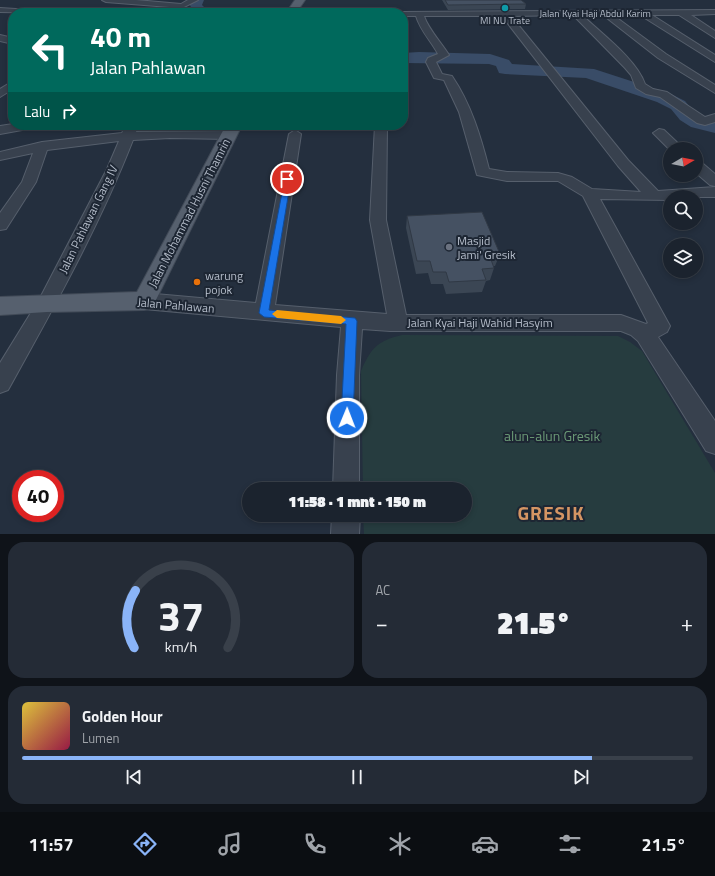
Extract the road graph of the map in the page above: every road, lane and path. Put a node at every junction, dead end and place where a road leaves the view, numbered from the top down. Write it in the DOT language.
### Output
graph roads {
  1 [pos="106,0"];
  2 [pos="140,3"];
  3 [pos="523,4"];
  4 [pos="582,4"];
  5 [pos="186,5"];
  6 [pos="131,8"];
  7 [pos="681,12"];
  8 [pos="715,12"];
  9 [pos="530,13"];
  10 [pos="575,13"];
  11 [pos="602,13"];
  12 [pos="643,13"];
  13 [pos="408,14"];
  14 [pos="419,14"];
  15 [pos="505,14"];
  16 [pos="715,35"];
  17 [pos="714,58"];
  18 [pos="715,90"];
  19 [pos="715,118"];
  20 [pos="129,130"];
  21 [pos="231,130"];
  22 [pos="381,130"];
  23 [pos="99,131"];
  24 [pos="659,133"];
  25 [pos="295,134"];
  26 [pos="669,142"];
  27 [pos="42,146"];
  28 [pos="0,156"];
  29 [pos="703,171"];
  30 [pos="715,182"];
  31 [pos="715,192"];
  32 [pos="589,194"];
  33 [pos="654,195"];
  34 [pos="0,225"];
  35 [pos="144,301"];
  36 [pos="47,303"];
  37 [pos="0,306"];
  38 [pos="264,313"];
  39 [pos="352,321"];
  40 [pos="398,322"];
  41 [pos="645,335"];
  42 [pos="0,383"];
  43 [pos="715,442"];
  44 [pos="346,482"];
  45 [pos="346,522"];
  46 [pos="346,534"];
  1 -- 2 [label="street"];
  2 -- 5 [label="street"];
  2 -- 6 [label="street"];
  3 -- 9 [label="street"];
  4 -- 11 [label="street"];
  7 -- 8 [label="street, Jalan Kyai Haji Abdul Karim"];
  7 -- 12 [label="street, Jalan Kyai Haji Abdul Karim"];
  7 -- 16 [label="street"];
  9 -- 10 [label="street, Jalan Kyai Haji Abdul Karim"];
  9 -- 15 [label="street, Jalan Kyai Haji Abdul Karim"];
  10 -- 11 [label="street, Jalan Kyai Haji Abdul Karim"];
  10 -- 19 [label="street"];
  11 -- 12 [label="street, Jalan Kyai Haji Abdul Karim"];
  11 -- 18 [label="street"];
  12 -- 17 [label="street"];
  13 -- 14 [label="street, Jalan Kyai Haji Abdul Karim"];
  14 -- 15 [label="street, Jalan Kyai Haji Abdul Karim"];
  14 -- 32 [label="street"];
  15 -- 33 [label="street"];
  20 -- 23 [label="street"];
  20 -- 36 [label="street, Jalan Pahlawan Gang IV"];
  21 -- 35 [label="main road, Jalan Mohammad Husni Thamrin"];
  22 -- 40 [label="street"];
  23 -- 27 [label="street"];
  24 -- 26 [label="street"];
  25 -- 38 [label="street"];
  27 -- 28 [label="street"];
  27 -- 34 [label="street"];
  29 -- 30 [label="street"];
  31 -- 33 [label="street"];
  32 -- 33 [label="street"];
  32 -- 41 [label="street"];
  35 -- 36 [label="main road, Jalan Pahlawan"];
  35 -- 38 [label="street, Jalan Pahlawan"];
  36 -- 37 [label="main road, Jalan Pahlawan"];
  36 -- 42 [label="street, Jalan Pahlawan Gang IV"];
  38 -- 39 [label="street, Jalan Pahlawan"];
  39 -- 40 [label="street, Jalan Kyai Haji Wahid Hasyim"];
  39 -- 44 [label="street"];
  40 -- 41 [label="street, Jalan Kyai Haji Wahid Hasyim"];
  41 -- 43 [label="street, Jalan Kyai Haji Wahid Hasyim"];
  45 -- 46 [label="street"];
}
